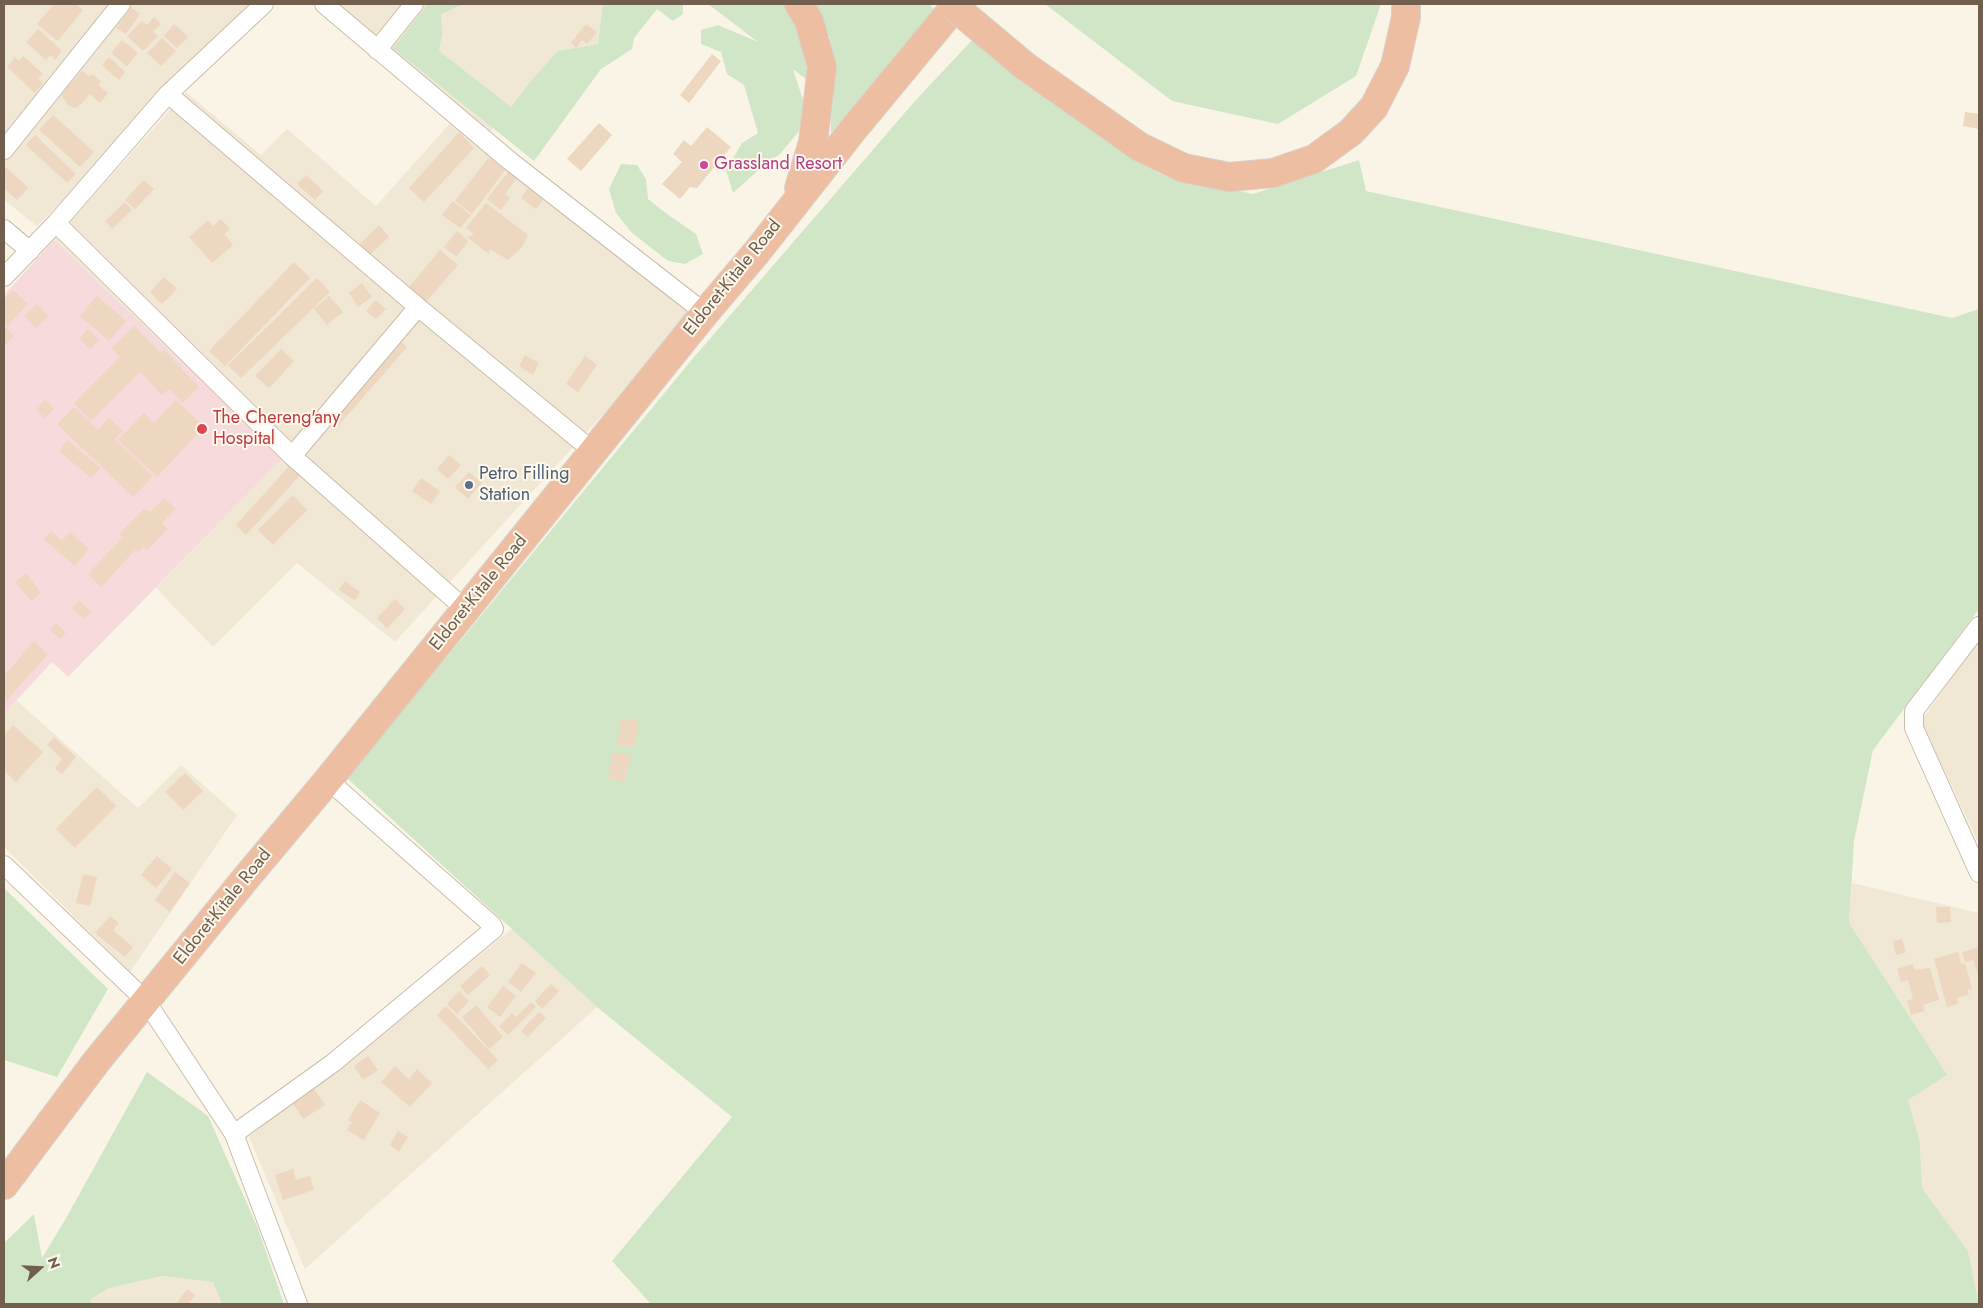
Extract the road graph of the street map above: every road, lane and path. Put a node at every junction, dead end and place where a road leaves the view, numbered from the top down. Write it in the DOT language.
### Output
graph roads {
  1 [pos="120,4"];
  2 [pos="264,4"];
  3 [pos="324,4"];
  4 [pos="414,4"];
  5 [pos="799,4"];
  6 [pos="952,4"];
  7 [pos="957,4"];
  8 [pos="1406,4"];
  9 [pos="377,50"];
  10 [pos="168,94"];
  11 [pos="4,150"];
  12 [pos="794,204"];
  13 [pos="56,223"];
  14 [pos="4,229"];
  15 [pos="30,251"];
  16 [pos="4,277"];
  17 [pos="418,307"];
  18 [pos="705,312"];
  19 [pos="594,452"];
  20 [pos="292,456"];
  21 [pos="465,609"];
  22 [pos="1979,626"];
  23 [pos="328,780"];
  24 [pos="4,865"];
  25 [pos="1979,873"];
  26 [pos="146,1000"];
  27 [pos="234,1134"];
  28 [pos="4,1185"];
  29 [pos="298,1304"];
  1 -- 11 [label="street"];
  2 -- 10 [label="street"];
  3 -- 9 [label="street"];
  4 -- 9 [label="street"];
  5 -- 12 [label="highway"];
  6 -- 8 [label="highway, bridge"];
  7 -- 12 [label="highway, Eldoret-Kitale Road"];
  9 -- 18 [label="street"];
  10 -- 13 [label="street"];
  10 -- 17 [label="street"];
  12 -- 18 [label="highway, Eldoret-Kitale Road"];
  13 -- 15 [label="street"];
  13 -- 20 [label="street"];
  14 -- 15 [label="street"];
  15 -- 16 [label="street"];
  17 -- 19 [label="street"];
  17 -- 20 [label="street"];
  18 -- 19 [label="highway, Eldoret-Kitale Road"];
  19 -- 21 [label="highway, Eldoret-Kitale Road"];
  20 -- 21 [label="street"];
  21 -- 23 [label="highway, Eldoret-Kitale Road"];
  22 -- 25 [label="street"];
  23 -- 26 [label="highway, Eldoret-Kitale Road"];
  23 -- 27 [label="street"];
  24 -- 26 [label="street"];
  26 -- 27 [label="street"];
  26 -- 28 [label="highway, Eldoret-Kitale Road"];
  27 -- 29 [label="street"];
}
